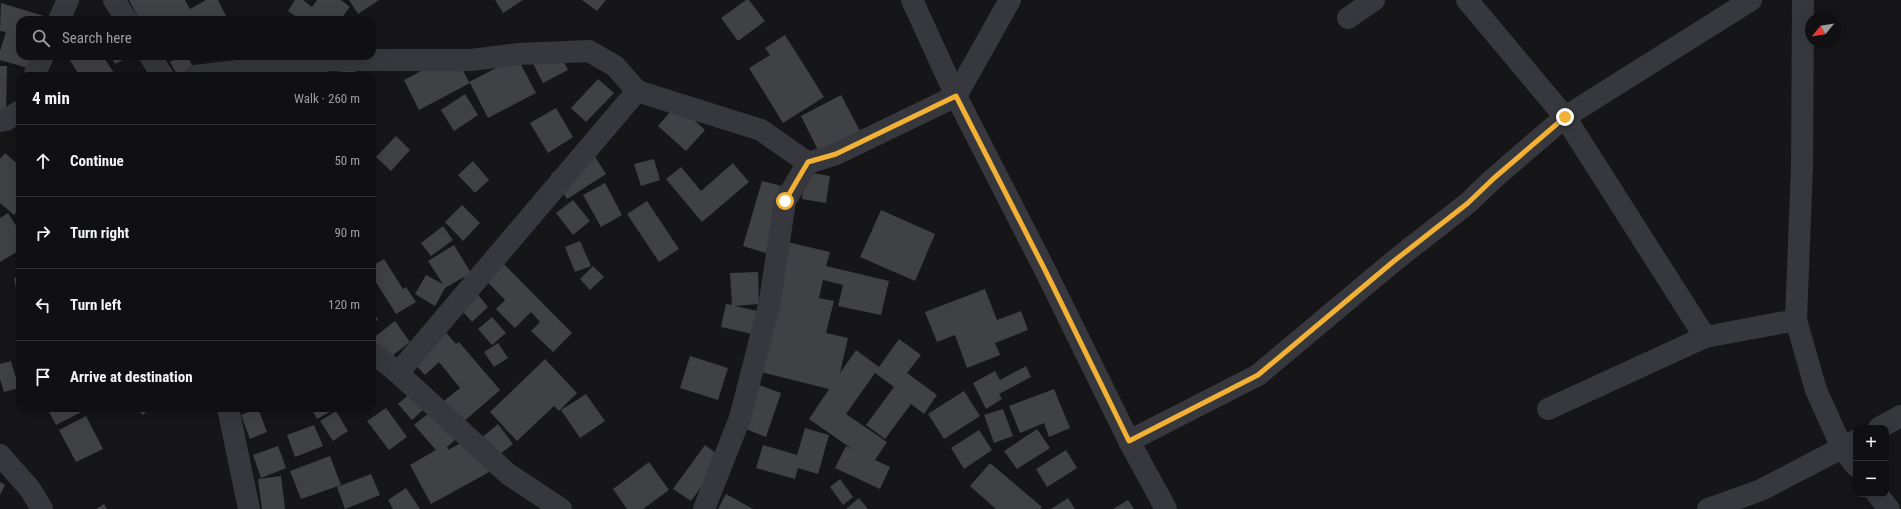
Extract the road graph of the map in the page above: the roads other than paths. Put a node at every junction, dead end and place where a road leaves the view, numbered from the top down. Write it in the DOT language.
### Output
graph roads {
  1 [pos="68,0"];
  2 [pos="114,0"];
  3 [pos="912,0"];
  4 [pos="1010,0"];
  5 [pos="1374,0"];
  6 [pos="1467,0"];
  7 [pos="1751,0"];
  8 [pos="1802,0"];
  9 [pos="61,16"];
  10 [pos="124,16"];
  11 [pos="1348,18"];
  12 [pos="41,60"];
  13 [pos="153,60"];
  14 [pos="331,60"];
  15 [pos="331,60"];
  16 [pos="376,60"];
  17 [pos="376,60"];
  18 [pos="36,72"];
  19 [pos="160,72"];
  20 [pos="228,72"];
  21 [pos="637,91"];
  22 [pos="956,96"];
  23 [pos="16,114"];
  24 [pos="1565,117"];
  25 [pos="0,122"];
  26 [pos="808,162"];
  27 [pos="1796,320"];
  28 [pos="1705,337"];
  29 [pos="376,355"];
  30 [pos="398,373"];
  31 [pos="1548,409"];
  32 [pos="229,412"];
  33 [pos="1901,416"];
  34 [pos="1884,425"];
  35 [pos="1129,441"];
  36 [pos="1849,444"];
  37 [pos="0,455"];
  38 [pos="1854,461"];
  39 [pos="1879,497"];
  40 [pos="1761,499"];
  41 [pos="42,509"];
  42 [pos="249,509"];
  43 [pos="561,509"];
  44 [pos="704,509"];
  45 [pos="1166,509"];
  46 [pos="1708,509"];
  47 [pos="1889,509"];
  1 -- 9 [label="street"];
  2 -- 10 [label="street"];
  3 -- 22 [label="street"];
  4 -- 22 [label="street"];
  5 -- 11 [label="street"];
  6 -- 24 [label="street"];
  7 -- 24 [label="street"];
  8 -- 27 [label="street"];
  12 -- 18 [label="street"];
  13 -- 19 [label="street"];
  14 -- 17 [label="street"];
  15 -- 20 [label="street"];
  16 -- 21 [label="street"];
  21 -- 26 [label="street"];
  21 -- 30 [label="street"];
  22 -- 26 [label="street"];
  22 -- 35 [label="street"];
  23 -- 25 [label="street"];
  24 -- 28 [label="street"];
  24 -- 35 [label="street"];
  26 -- 44 [label="street"];
  27 -- 28 [label="street"];
  27 -- 36 [label="street"];
  28 -- 31 [label="street"];
  29 -- 30 [label="street"];
  30 -- 43 [label="street"];
  32 -- 42 [label="street"];
  33 -- 34 [label="street"];
  35 -- 45 [label="street"];
  36 -- 38 [label="street"];
  36 -- 40 [label="street"];
  37 -- 41 [label="street"];
  39 -- 47 [label="street"];
  40 -- 46 [label="street"];
}
